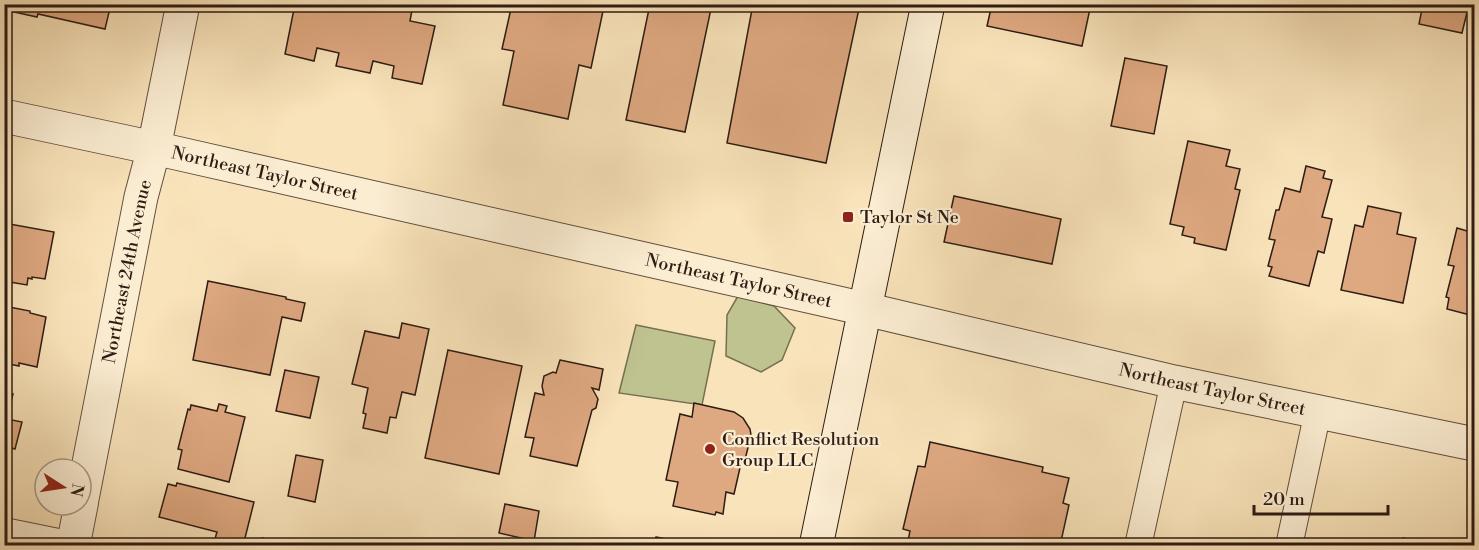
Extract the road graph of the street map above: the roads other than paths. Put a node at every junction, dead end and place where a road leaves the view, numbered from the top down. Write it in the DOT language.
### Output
graph roads {
  1 [pos="183,4"];
  2 [pos="928,4"];
  3 [pos="4,116"];
  4 [pos="154,148"];
  5 [pos="865,309"];
  6 [pos="1174,382"];
  7 [pos="1318,411"];
  8 [pos="1474,444"];
  9 [pos="90,457"];
  10 [pos="78,517"];
  11 [pos="4,531"];
  12 [pos="73,545"];
  13 [pos="816,546"];
  14 [pos="1138,546"];
  15 [pos="1288,546"];
  1 -- 4 [label="street, Northeast 24th Avenue"];
  2 -- 5 [label="street"];
  3 -- 4 [label="street, Northeast Taylor Street"];
  4 -- 5 [label="street, Northeast Taylor Street"];
  4 -- 9 [label="street, Northeast 24th Avenue"];
  5 -- 6 [label="street, Northeast Taylor Street"];
  5 -- 13 [label="street"];
  6 -- 7 [label="street, Northeast Taylor Street"];
  6 -- 14 [label="lane"];
  7 -- 8 [label="street, Northeast Taylor Street"];
  7 -- 15 [label="lane"];
  10 -- 12 [label="street, Northeast 24th Avenue"];
  11 -- 12 [label="lane"];
}
